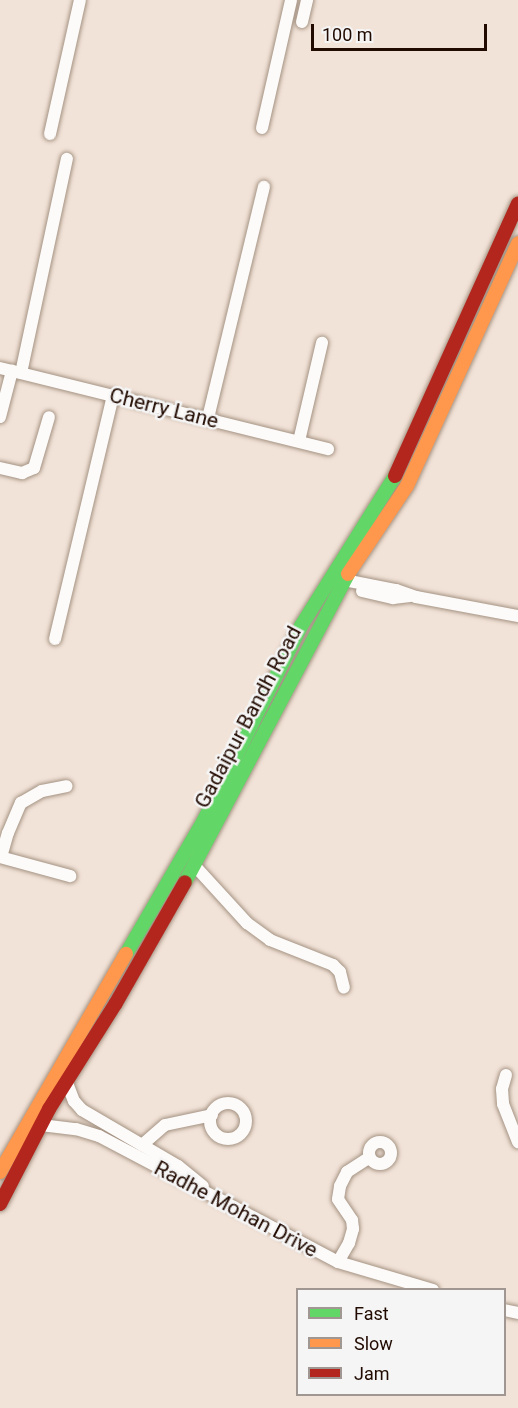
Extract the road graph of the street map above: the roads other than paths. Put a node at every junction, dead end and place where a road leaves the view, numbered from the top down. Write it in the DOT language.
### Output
graph roads {
  1 [pos="80,0"];
  2 [pos="291,0"];
  3 [pos="307,0"];
  4 [pos="302,22"];
  5 [pos="262,128"];
  6 [pos="50,134"];
  7 [pos="67,159"];
  8 [pos="264,187"];
  9 [pos="518,204"];
  10 [pos="518,243"];
  11 [pos="322,343"];
  12 [pos="7,371"];
  13 [pos="113,395"];
  14 [pos="0,417"];
  15 [pos="49,417"];
  16 [pos="208,418"];
  17 [pos="299,441"];
  18 [pos="328,449"];
  19 [pos="0,468"];
  20 [pos="342,583"];
  21 [pos="518,616"];
  22 [pos="55,639"];
  23 [pos="67,786"];
  24 [pos="1,857"];
  25 [pos="194,866"];
  26 [pos="70,876"];
  27 [pos="344,988"];
  28 [pos="506,1075"];
  29 [pos="67,1083"];
  30 [pos="212,1115"];
  31 [pos="41,1125"];
  32 [pos="518,1142"];
  33 [pos="142,1145"];
  34 [pos="370,1157"];
  35 [pos="0,1172"];
  36 [pos="212,1196"];
  37 [pos="0,1204"];
  38 [pos="338,1262"];
  39 [pos="426,1288"];
  1 -- 6 [label="street"];
  2 -- 5 [label="street"];
  3 -- 4 [label="street"];
  7 -- 12 [label="street"];
  8 -- 16 [label="street"];
  9 -- 35 [label="street"];
  10 -- 20 [label="street, Gadaipur Bandh Road"];
  11 -- 17 [label="street"];
  12 -- 13 [label="street, Cherry Lane"];
  12 -- 14 [label="street"];
  13 -- 16 [label="street, Cherry Lane"];
  13 -- 22 [label="street"];
  15 -- 19 [label="street"];
  16 -- 17 [label="street, Cherry Lane"];
  17 -- 18 [label="street, Cherry Lane"];
  20 -- 21 [label="street"];
  20 -- 25 [label="street, Gadaipur Bandh Road"];
  23 -- 24 [label="street"];
  24 -- 26 [label="street"];
  25 -- 27 [label="street"];
  25 -- 29 [label="street, Gadaipur Bandh Road"];
  28 -- 32 [label="street"];
  29 -- 31 [label="street, Gadaipur Bandh Road"];
  29 -- 33 [label="street"];
  30 -- 33 [label="street"];
  31 -- 36 [label="street, Radhe Mohan Drive"];
  31 -- 37 [label="street, Gadaipur Bandh Road"];
  33 -- 36 [label="street"];
  34 -- 38 [label="street"];
  36 -- 38 [label="street, Radhe Mohan Drive"];
  38 -- 39 [label="street, Radhe Mohan Drive"];
}
